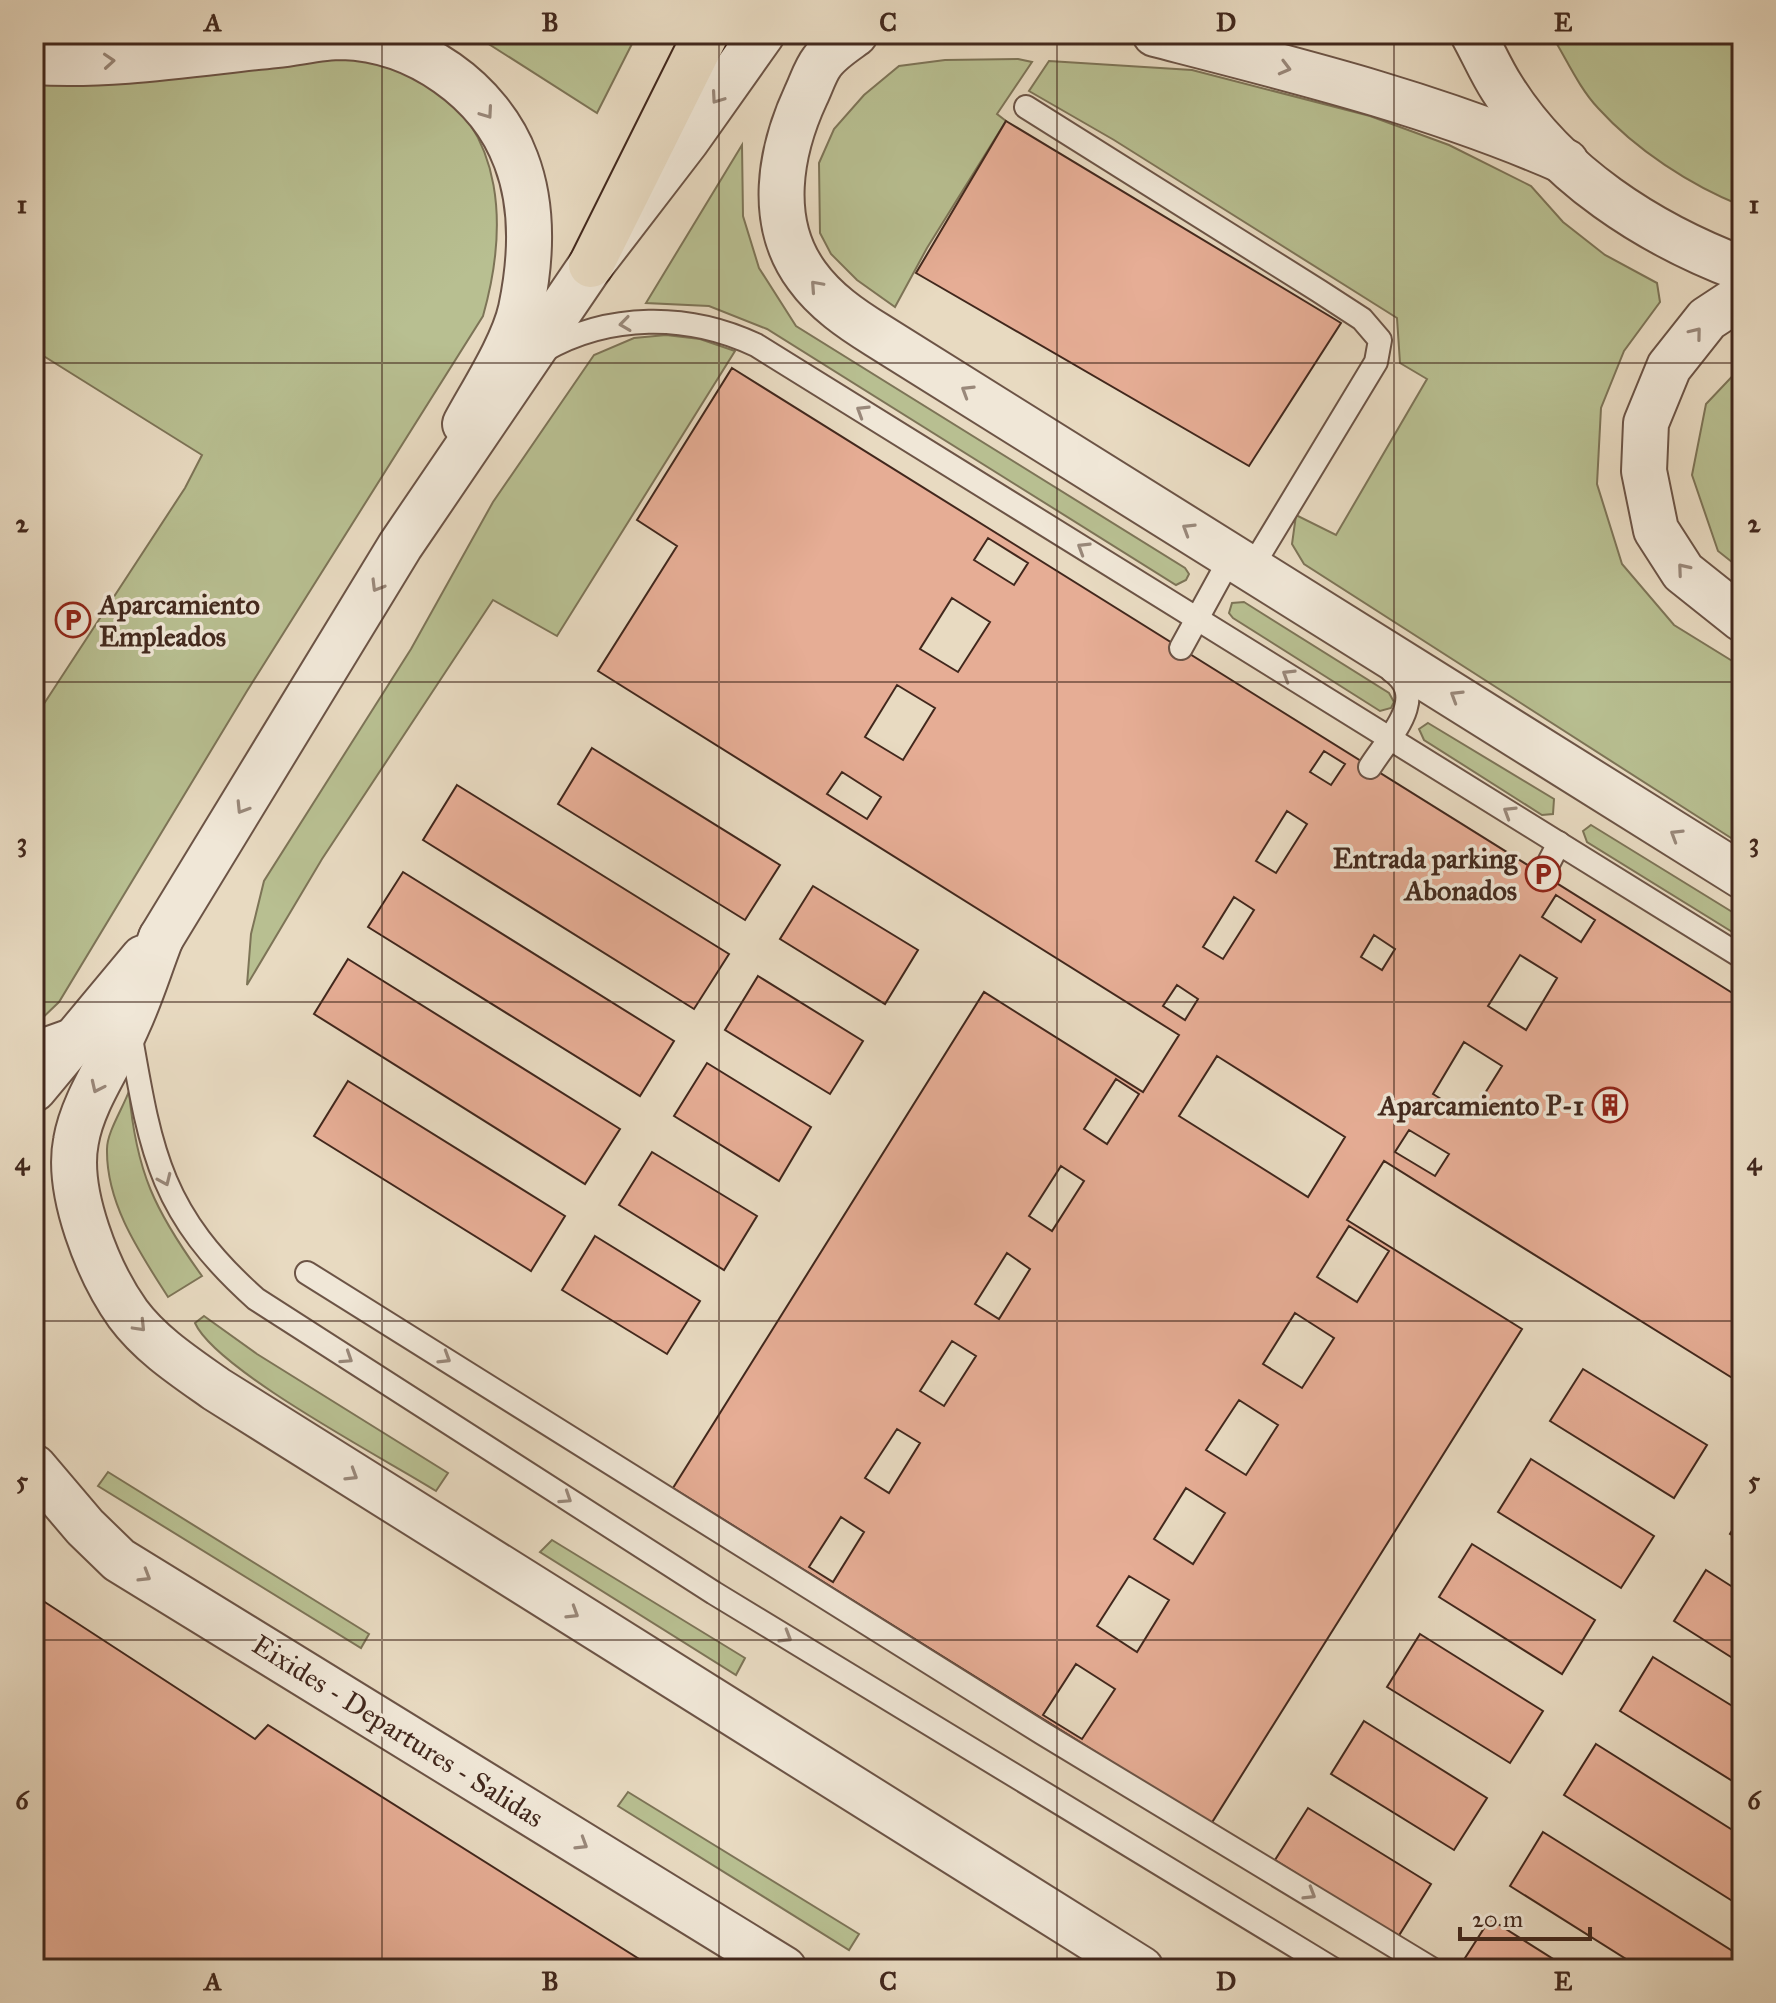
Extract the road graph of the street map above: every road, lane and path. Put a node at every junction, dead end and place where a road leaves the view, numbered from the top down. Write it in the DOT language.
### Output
graph roads {
  1 [pos="223,34"];
  2 [pos="706,34"];
  3 [pos="762,34"];
  4 [pos="855,34"];
  5 [pos="1155,34"];
  6 [pos="1473,34"];
  7 [pos="423,50"];
  8 [pos="183,53"];
  9 [pos="34,62"];
  10 [pos="1026,107"];
  11 [pos="1566,162"];
  12 [pos="591,265"];
  13 [pos="1742,269"];
  14 [pos="1742,296"];
  15 [pos="525,361"];
  16 [pos="400,546"];
  17 [pos="1242,561"];
  18 [pos="1297,595"];
  19 [pos="1197,619"];
  20 [pos="1742,619"];
  21 [pos="1181,648"];
  22 [pos="1389,737"];
  23 [pos="1370,767"];
  24 [pos="1559,843"];
  25 [pos="1543,874"];
  26 [pos="1742,876"];
  27 [pos="161,938"];
  28 [pos="1742,957"];
  29 [pos="129,1023"];
  30 [pos="84,1025"];
  31 [pos="34,1043"];
  32 [pos="34,1089"];
  33 [pos="307,1273"];
  34 [pos="34,1467"];
  35 [pos="784,1969"];
  36 [pos="1141,1969"];
  37 [pos="1333,1969"];
  38 [pos="1432,1969"];
  1 -- 8 [label="street"];
  2 -- 12 [label="highway"];
  3 -- 12 [label="street, one-way"];
  17 -- 4 [label="street, one-way"];
  5 -- 11 [label="street, one-way"];
  6 -- 11 [label="street"];
  7 -- 8 [label="street"];
  7 -- 16 [label="street, one-way"];
  9 -- 8 [label="street, one-way"];
  10 -- 17 [label="lane"];
  11 -- 13 [label="street"];
  12 -- 15 [label="street"];
  20 -- 14 [label="street, one-way"];
  15 -- 16 [label="street"];
  19 -- 15 [label="lane, one-way"];
  16 -- 27 [label="street, one-way"];
  17 -- 18 [label="street"];
  17 -- 19 [label="lane"];
  18 -- 22 [label="lane"];
  26 -- 18 [label="street, one-way"];
  19 -- 21 [label="lane"];
  22 -- 19 [label="lane, one-way"];
  22 -- 23 [label="lane"];
  24 -- 22 [label="lane, one-way"];
  24 -- 25 [label="lane"];
  24 -- 28 [label="lane"];
  27 -- 29 [label="street"];
  27 -- 30 [label="street"];
  29 -- 36 [label="street, one-way"];
  29 -- 37 [label="lane, one-way"];
  30 -- 31 [label="lane"];
  30 -- 32 [label="street"];
  33 -- 38 [label="lane, one-way"];
  34 -- 35 [label="street, Eixides - Departures - Salidas, one-way"];
}
